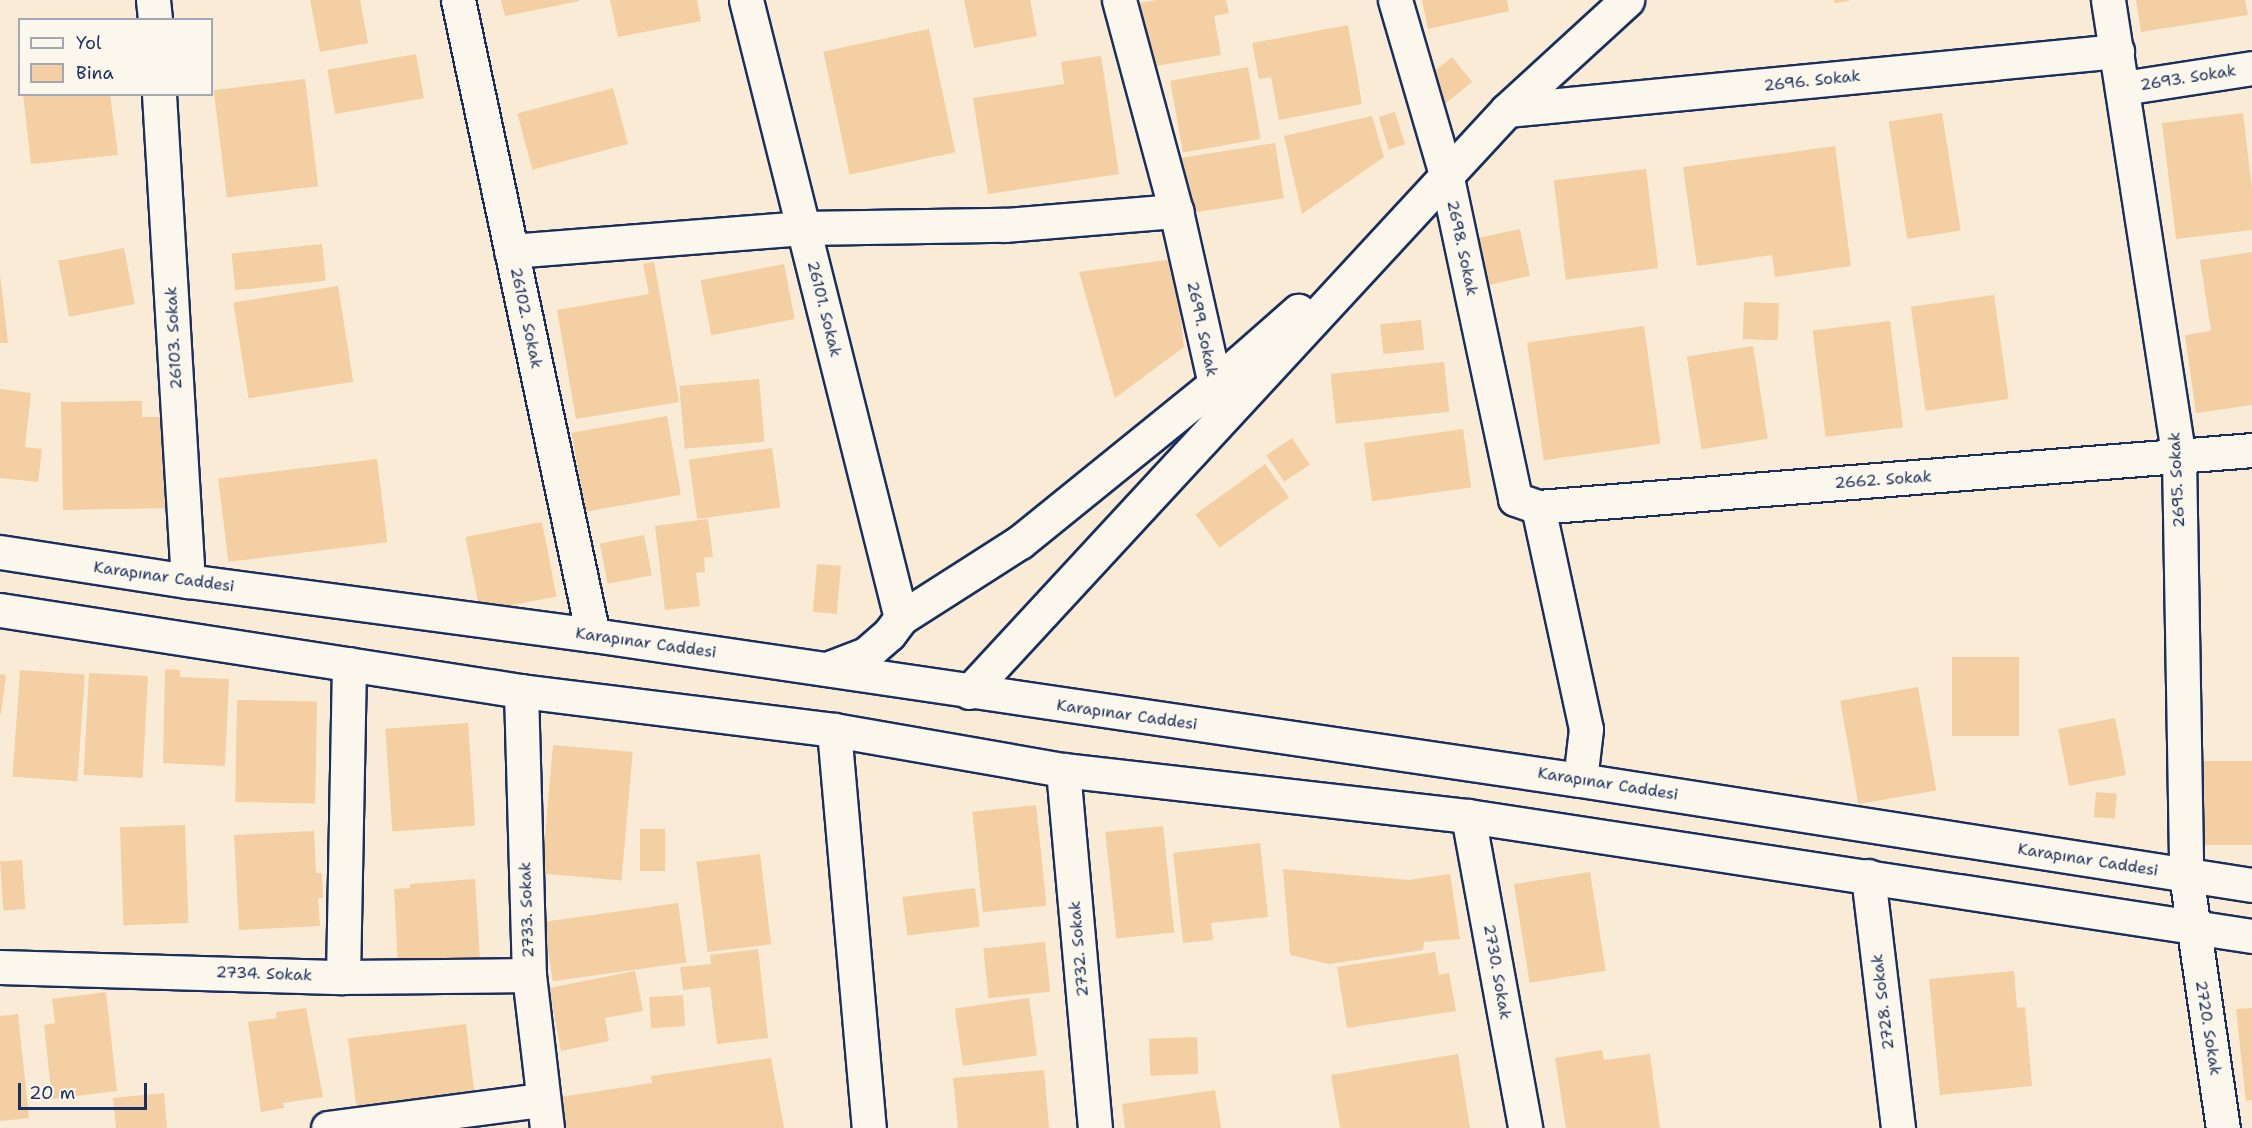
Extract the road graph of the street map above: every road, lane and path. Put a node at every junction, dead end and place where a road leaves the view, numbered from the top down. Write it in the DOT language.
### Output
graph roads {
  1 [pos="153,0"];
  2 [pos="458,0"];
  3 [pos="747,0"];
  4 [pos="1119,0"];
  5 [pos="1395,0"];
  6 [pos="1627,0"];
  7 [pos="2108,0"];
  8 [pos="155,18"];
  9 [pos="2117,51"];
  10 [pos="2252,68"];
  11 [pos="2123,88"];
  12 [pos="159,96"];
  13 [pos="1507,110"];
  14 [pos="1447,178"];
  15 [pos="1176,211"];
  16 [pos="803,228"];
  17 [pos="511,251"];
  18 [pos="1215,384"];
  19 [pos="2252,450"];
  20 [pos="2179,457"];
  21 [pos="1527,503"];
  22 [pos="0,552"];
  23 [pos="188,582"];
  24 [pos="0,610"];
  25 [pos="901,618"];
  26 [pos="593,635"];
  27 [pos="349,664"];
  28 [pos="827,669"];
  29 [pos="521,691"];
  30 [pos="969,692"];
  31 [pos="834,730"];
  32 [pos="1064,770"];
  33 [pos="1580,780"];
  34 [pos="1468,816"];
  35 [pos="2186,875"];
  36 [pos="1868,876"];
  37 [pos="2252,885"];
  38 [pos="2193,928"];
  39 [pos="2252,936"];
  40 [pos="0,967"];
  41 [pos="529,975"];
  42 [pos="343,976"];
  43 [pos="545,1114"];
  44 [pos="328,1128"];
  45 [pos="869,1128"];
  46 [pos="1095,1128"];
  47 [pos="1525,1128"];
  48 [pos="1898,1128"];
  49 [pos="2223,1128"];
  1 -- 8 [label="street"];
  2 -- 17 [label="street, 26102. Sokak"];
  3 -- 16 [label="street, 26101. Sokak"];
  4 -- 15 [label="street, 2699. Sokak"];
  5 -- 14 [label="street, 2698. Sokak"];
  6 -- 13 [label="street"];
  7 -- 9 [label="street, 2695. Sokak"];
  9 -- 11 [label="street, 2695. Sokak"];
  9 -- 13 [label="street, 2696. Sokak"];
  10 -- 11 [label="street, 2693. Sokak"];
  11 -- 20 [label="street, 2695. Sokak"];
  12 -- 23 [label="street, 26103. Sokak"];
  13 -- 14 [label="street"];
  14 -- 18 [label="street"];
  14 -- 21 [label="street, 2698. Sokak"];
  14 -- 30 [label="street"];
  15 -- 16 [label="street"];
  15 -- 18 [label="street, 2699. Sokak"];
  16 -- 17 [label="street"];
  16 -- 25 [label="street, 26101. Sokak"];
  17 -- 26 [label="street, 26102. Sokak"];
  18 -- 25 [label="street, 2699. Sokak"];
  19 -- 20 [label="street, 2662. Sokak"];
  20 -- 21 [label="street, 2662. Sokak"];
  20 -- 35 [label="street, 2695. Sokak"];
  21 -- 33 [label="street, 2698. Sokak"];
  22 -- 23 [label="street, Karapınar Caddesi"];
  23 -- 26 [label="street, Karapınar Caddesi"];
  24 -- 27 [label="street"];
  25 -- 28 [label="street, 2699. Sokak"];
  26 -- 28 [label="street, Karapınar Caddesi"];
  27 -- 29 [label="street"];
  27 -- 42 [label="street"];
  28 -- 30 [label="street, Karapınar Caddesi"];
  29 -- 31 [label="street"];
  29 -- 41 [label="street, 2733. Sokak"];
  30 -- 33 [label="street, Karapınar Caddesi"];
  31 -- 32 [label="street"];
  31 -- 45 [label="street"];
  32 -- 34 [label="street"];
  32 -- 46 [label="street, 2732. Sokak"];
  33 -- 35 [label="street, Karapınar Caddesi"];
  34 -- 36 [label="street"];
  34 -- 47 [label="street, 2730. Sokak"];
  35 -- 37 [label="street, Karapınar Caddesi"];
  35 -- 38 [label="street, 2695. Sokak"];
  36 -- 38 [label="street"];
  36 -- 48 [label="street, 2728. Sokak"];
  38 -- 39 [label="street"];
  38 -- 49 [label="street, 2720. Sokak"];
  40 -- 42 [label="street, 2734. Sokak"];
  41 -- 42 [label="street, 2734. Sokak"];
  41 -- 43 [label="street, 2733. Sokak"];
  43 -- 44 [label="street"];
}
